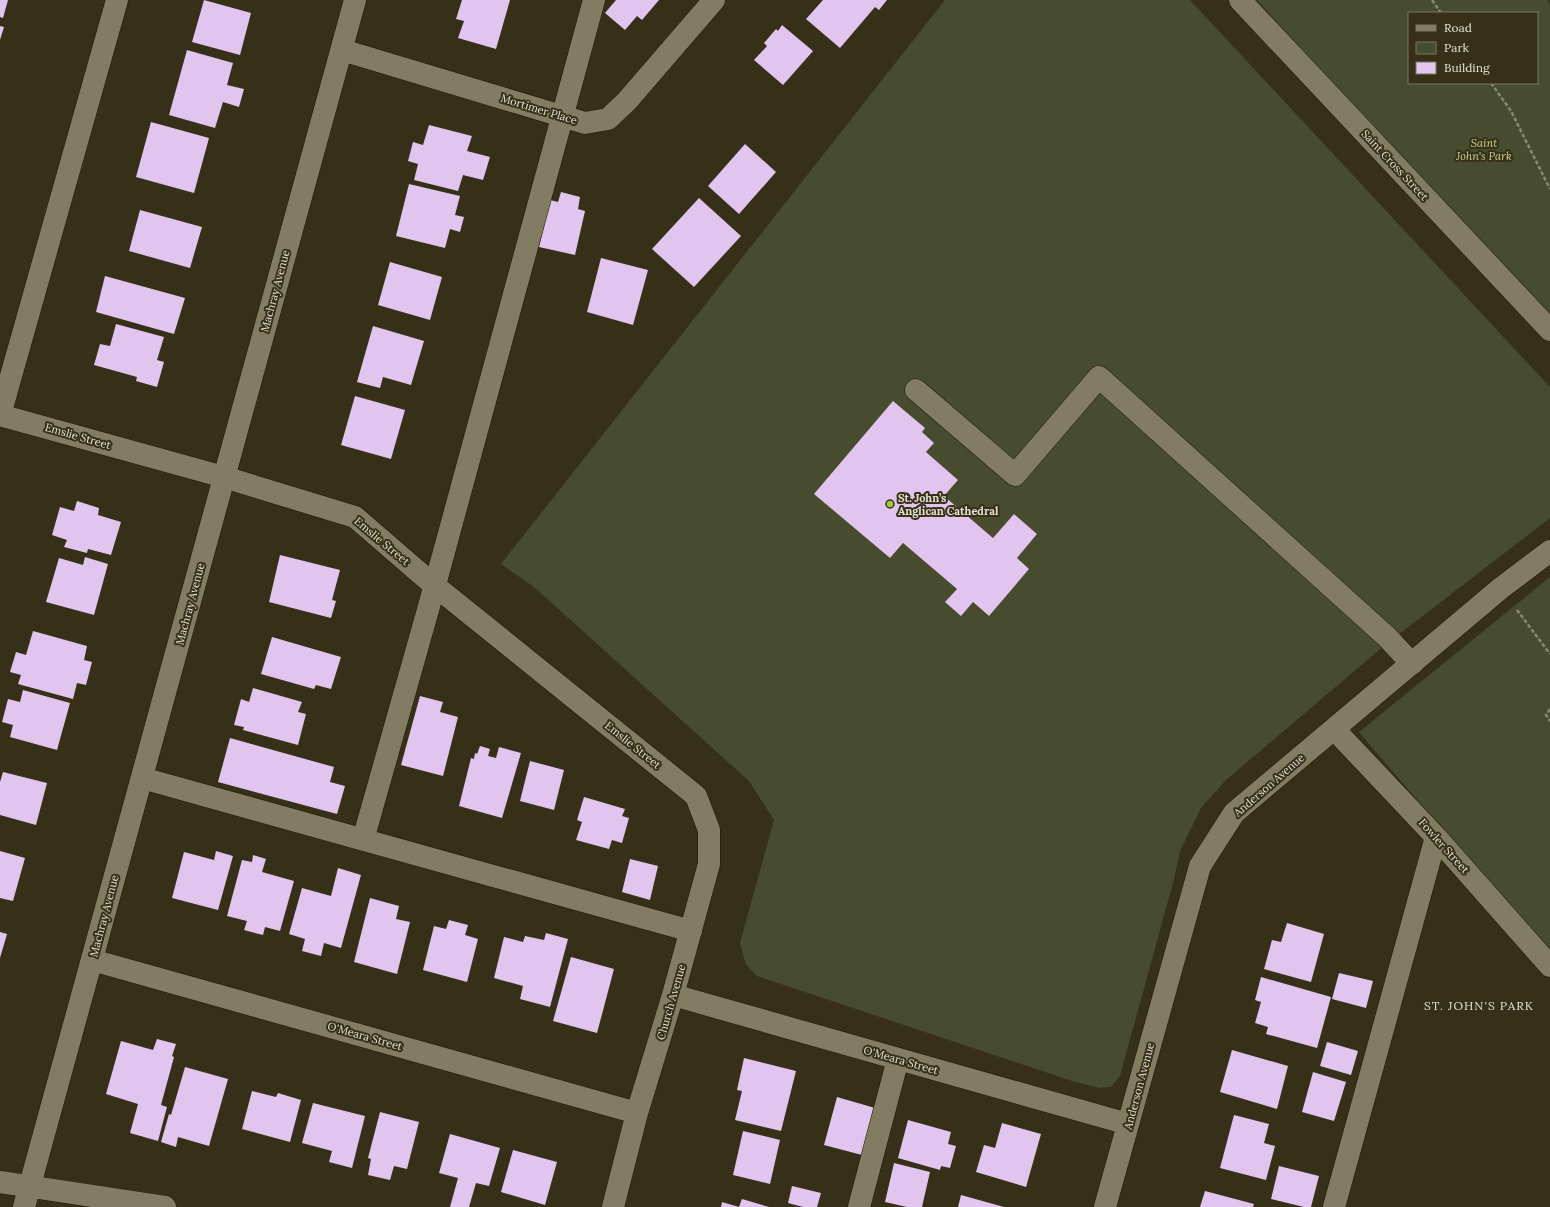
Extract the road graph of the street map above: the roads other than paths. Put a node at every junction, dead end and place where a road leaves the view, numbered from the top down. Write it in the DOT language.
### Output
graph roads {
  1 [pos="117,0"];
  2 [pos="355,0"];
  3 [pos="594,0"];
  4 [pos="714,0"];
  5 [pos="1240,0"];
  6 [pos="342,50"];
  7 [pos="562,116"];
  8 [pos="1550,330"];
  9 [pos="916,390"];
  10 [pos="0,415"];
  11 [pos="224,477"];
  12 [pos="1550,550"];
  13 [pos="435,585"];
  14 [pos="1412,664"];
  15 [pos="1334,729"];
  16 [pos="142,778"];
  17 [pos="696,796"];
  18 [pos="1436,837"];
  19 [pos="363,840"];
  20 [pos="691,931"];
  21 [pos="92,960"];
  22 [pos="1550,966"];
  23 [pos="673,995"];
  24 [pos="898,1059"];
  25 [pos="637,1113"];
  26 [pos="1128,1124"];
  27 [pos="0,1182"];
  28 [pos="27,1197"];
  29 [pos="165,1207"];
  30 [pos="613,1207"];
  31 [pos="859,1207"];
  32 [pos="1105,1207"];
  33 [pos="1334,1207"];
  1 -- 10 [label="street"];
  2 -- 6 [label="street, Machray Avenue"];
  3 -- 7 [label="street"];
  4 -- 7 [label="street, Mortimer Place"];
  5 -- 8 [label="street, Saint Cross Street"];
  6 -- 7 [label="street, Mortimer Place"];
  6 -- 11 [label="street, Machray Avenue"];
  7 -- 13 [label="street"];
  9 -- 14 [label="street"];
  10 -- 11 [label="street, Emslie Street"];
  11 -- 13 [label="street, Emslie Street"];
  11 -- 16 [label="street, Machray Avenue"];
  12 -- 14 [label="street, Anderson Avenue"];
  13 -- 17 [label="street, Emslie Street"];
  13 -- 19 [label="street"];
  14 -- 15 [label="street, Anderson Avenue"];
  15 -- 18 [label="street, Fowler Street"];
  15 -- 26 [label="street, Anderson Avenue"];
  16 -- 19 [label="street"];
  16 -- 21 [label="street, Machray Avenue"];
  17 -- 20 [label="street, Church Avenue"];
  18 -- 22 [label="street, Fowler Street"];
  18 -- 33 [label="street"];
  19 -- 20 [label="street"];
  20 -- 23 [label="street, Church Avenue"];
  21 -- 25 [label="street, O'Meara Street"];
  21 -- 28 [label="street, Machray Avenue"];
  23 -- 24 [label="street, O'Meara Street"];
  23 -- 25 [label="street, Church Avenue"];
  24 -- 26 [label="street, O'Meara Street"];
  24 -- 31 [label="street"];
  25 -- 30 [label="street, Church Avenue"];
  26 -- 32 [label="street, Anderson Avenue"];
  27 -- 28 [label="street"];
  28 -- 29 [label="street"];
}
